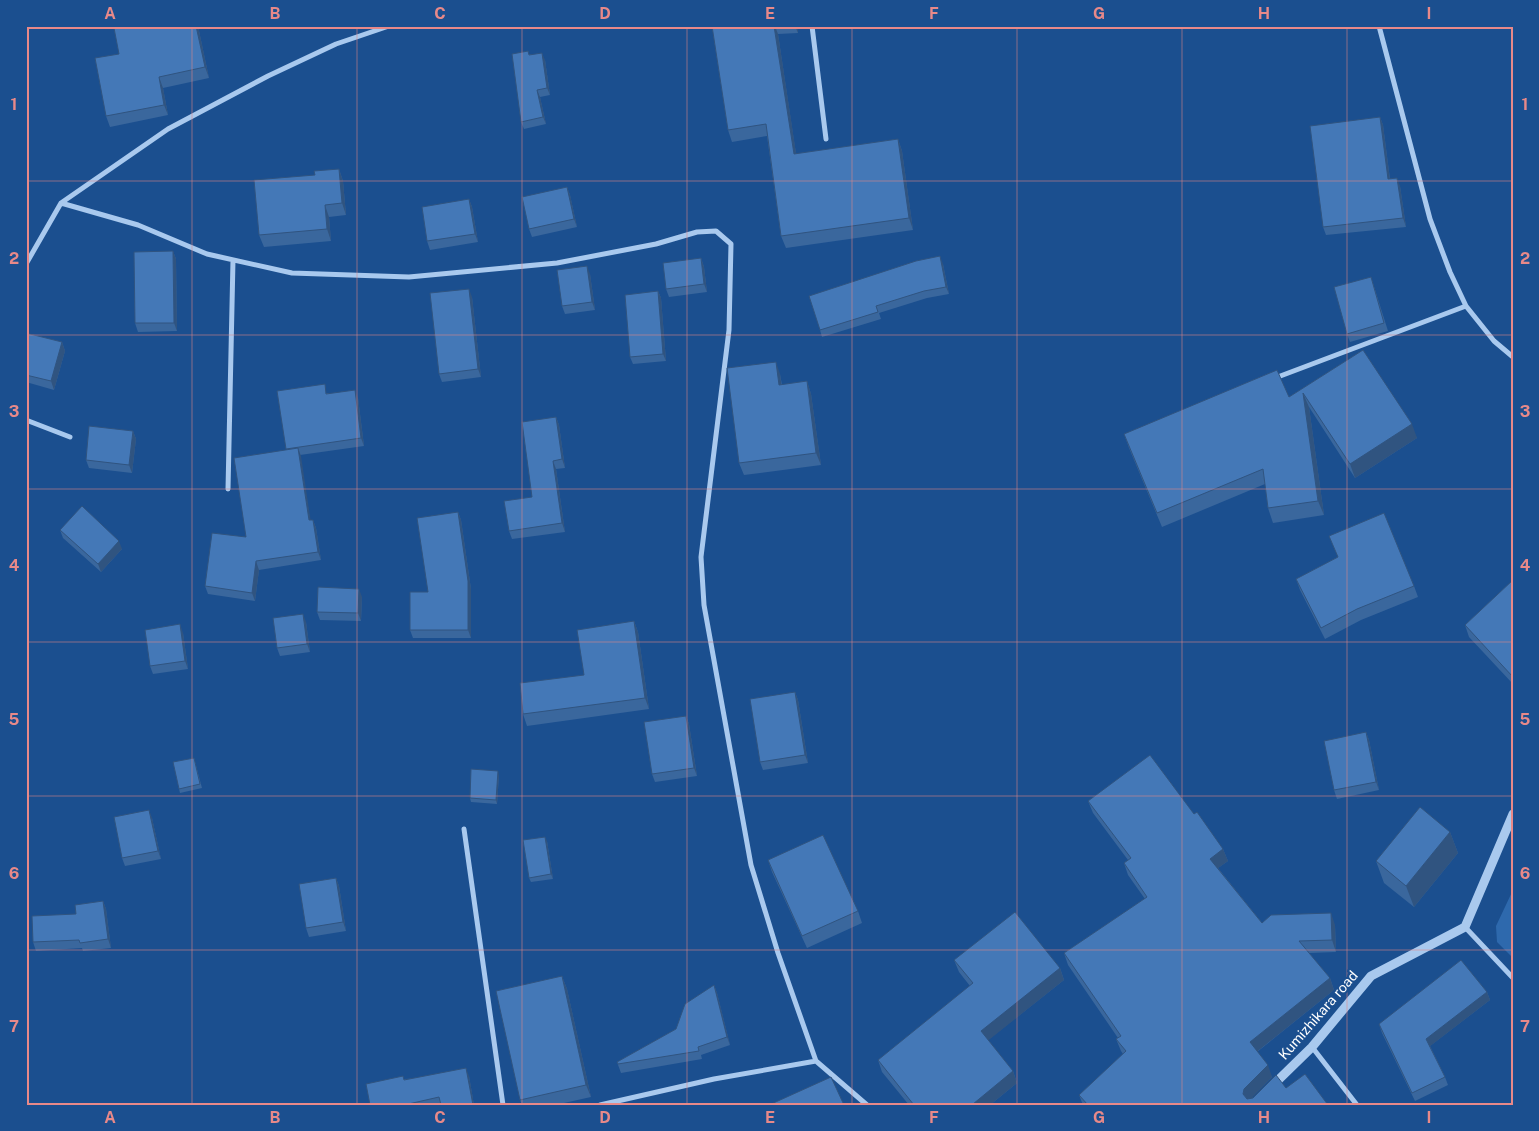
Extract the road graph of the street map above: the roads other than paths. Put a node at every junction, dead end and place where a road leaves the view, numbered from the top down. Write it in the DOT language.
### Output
graph roads {
  1 [pos="389,26"];
  2 [pos="812,26"];
  3 [pos="1379,26"];
  4 [pos="826,139"];
  5 [pos="61,203"];
  6 [pos="233,260"];
  7 [pos="26,264"];
  8 [pos="1466,306"];
  9 [pos="1513,357"];
  10 [pos="1268,380"];
  11 [pos="26,420"];
  12 [pos="70,437"];
  13 [pos="228,489"];
  14 [pos="1513,814"];
  15 [pos="464,829"];
  16 [pos="1464,927"];
  17 [pos="1513,978"];
  18 [pos="1312,1046"];
  19 [pos="816,1061"];
  20 [pos="1266,1092"];
  21 [pos="504,1105"];
  22 [pos="600,1105"];
  23 [pos="867,1105"];
  24 [pos="1357,1105"];
  1 -- 5 [label="street"];
  2 -- 4 [label="street"];
  3 -- 8 [label="street"];
  5 -- 6 [label="street"];
  5 -- 7 [label="street"];
  6 -- 13 [label="street"];
  6 -- 19 [label="street"];
  8 -- 9 [label="street"];
  8 -- 10 [label="street"];
  11 -- 12 [label="street"];
  14 -- 16 [label="street"];
  15 -- 21 [label="street"];
  16 -- 17 [label="street"];
  16 -- 18 [label="street, Kumizhikara road"];
  18 -- 20 [label="street, Kumizhikara road"];
  18 -- 24 [label="street"];
  19 -- 22 [label="street"];
  19 -- 23 [label="street"];
}
